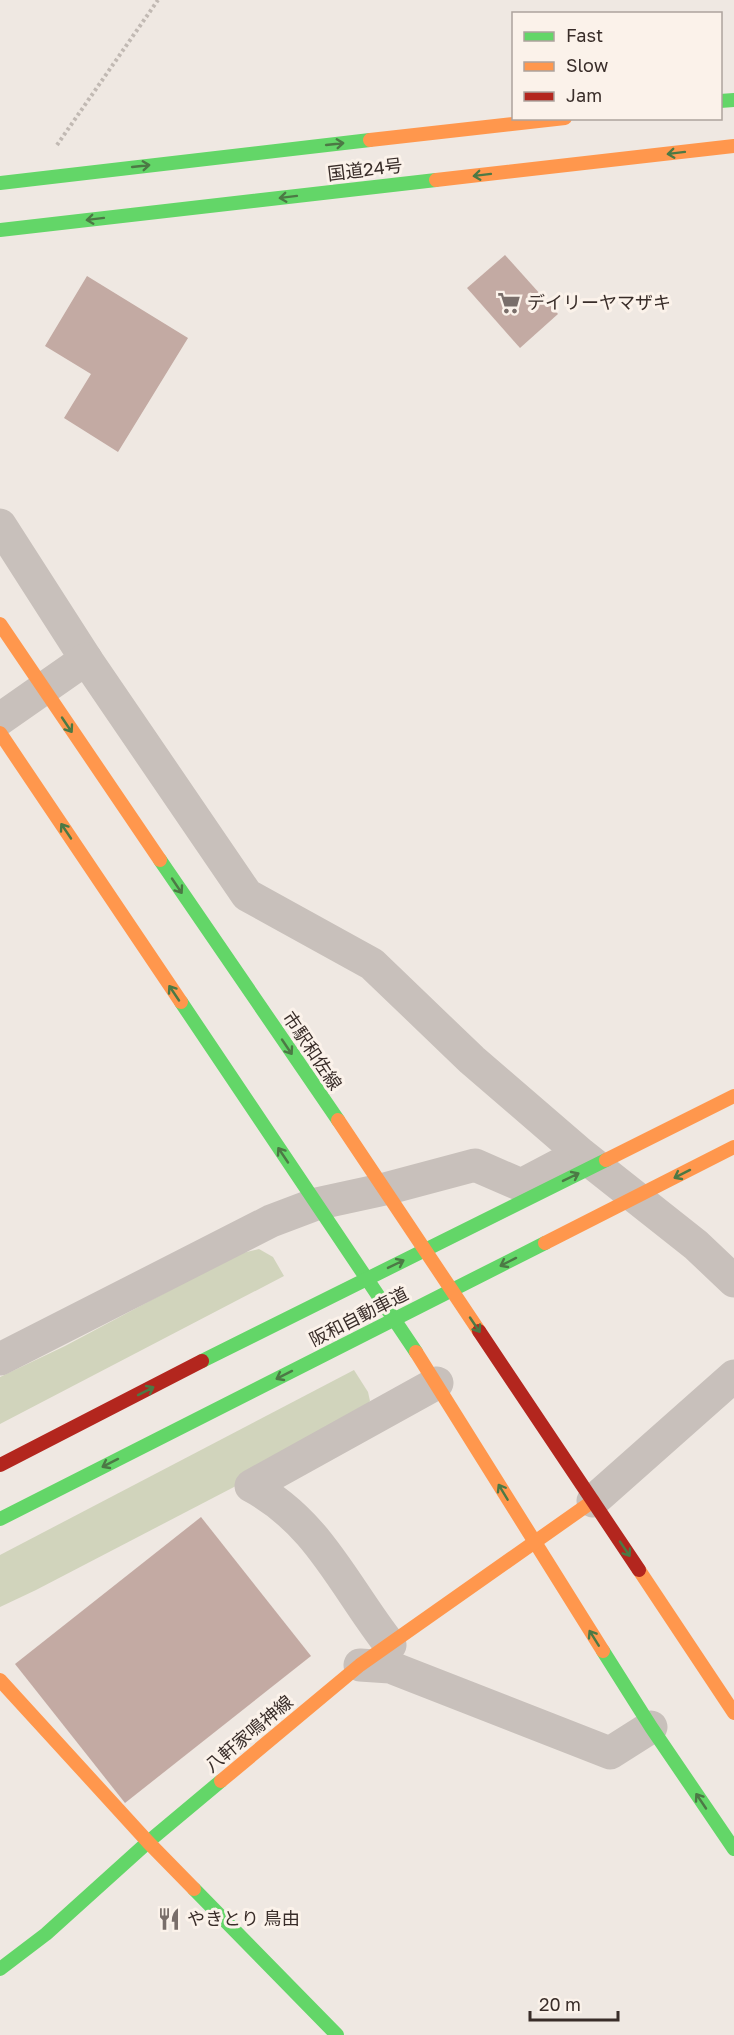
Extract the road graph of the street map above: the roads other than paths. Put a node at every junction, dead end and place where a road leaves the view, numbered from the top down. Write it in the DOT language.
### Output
graph roads {
  1 [pos="547,120"];
  2 [pos="734,146"];
  3 [pos="0,183"];
  4 [pos="0,230"];
  5 [pos="0,525"];
  6 [pos="0,624"];
  7 [pos="86,659"];
  8 [pos="43,690"];
  9 [pos="0,719"];
  10 [pos="0,733"];
  11 [pos="734,1096"];
  12 [pos="734,1147"];
  13 [pos="581,1154"];
  14 [pos="385,1190"];
  15 [pos="316,1204"];
  16 [pos="734,1281"];
  17 [pos="0,1359"];
  18 [pos="734,1376"];
  19 [pos="437,1383"];
  20 [pos="0,1465"];
  21 [pos="592,1501"];
  22 [pos="0,1519"];
  23 [pos="533,1542"];
  24 [pos="390,1645"];
  25 [pos="360,1665"];
  26 [pos="0,1680"];
  27 [pos="734,1713"];
  28 [pos="651,1727"];
  29 [pos="148,1842"];
  30 [pos="734,1849"];
  31 [pos="0,1969"];
  32 [pos="337,2035"];
  3 -- 1 [label="main road, 国道24号, one-way"];
  2 -- 4 [label="main road, 国道24号, one-way"];
  5 -- 7 [label="street"];
  6 -- 8 [label="main road, 市駅和佐線"];
  7 -- 8 [label="street"];
  7 -- 13 [label="street"];
  8 -- 9 [label="street"];
  8 -- 14 [label="main road, 市駅和佐線, one-way"];
  15 -- 10 [label="main road, one-way"];
  20 -- 11 [label="main road, 阪和自動車道, one-way"];
  12 -- 22 [label="main road, 阪和自動車道, one-way"];
  13 -- 14 [label="street"];
  13 -- 16 [label="street"];
  14 -- 15 [label="street"];
  14 -- 21 [label="main road, 市駅和佐線, one-way"];
  15 -- 17 [label="street"];
  15 -- 19 [label="main road"];
  18 -- 21 [label="street"];
  23 -- 19 [label="main road, one-way"];
  19 -- 24 [label="street"];
  21 -- 23 [label="main road, 八軒家鳴神線"];
  21 -- 27 [label="main road, one-way"];
  23 -- 24 [label="main road, 八軒家鳴神線"];
  28 -- 23 [label="main road, one-way"];
  24 -- 25 [label="main road, 八軒家鳴神線"];
  25 -- 28 [label="street"];
  25 -- 29 [label="main road, 八軒家鳴神線"];
  26 -- 29 [label="main road"];
  30 -- 28 [label="main road, one-way"];
  29 -- 31 [label="main road, 八軒家鳴神線"];
  29 -- 32 [label="main road"];
}
